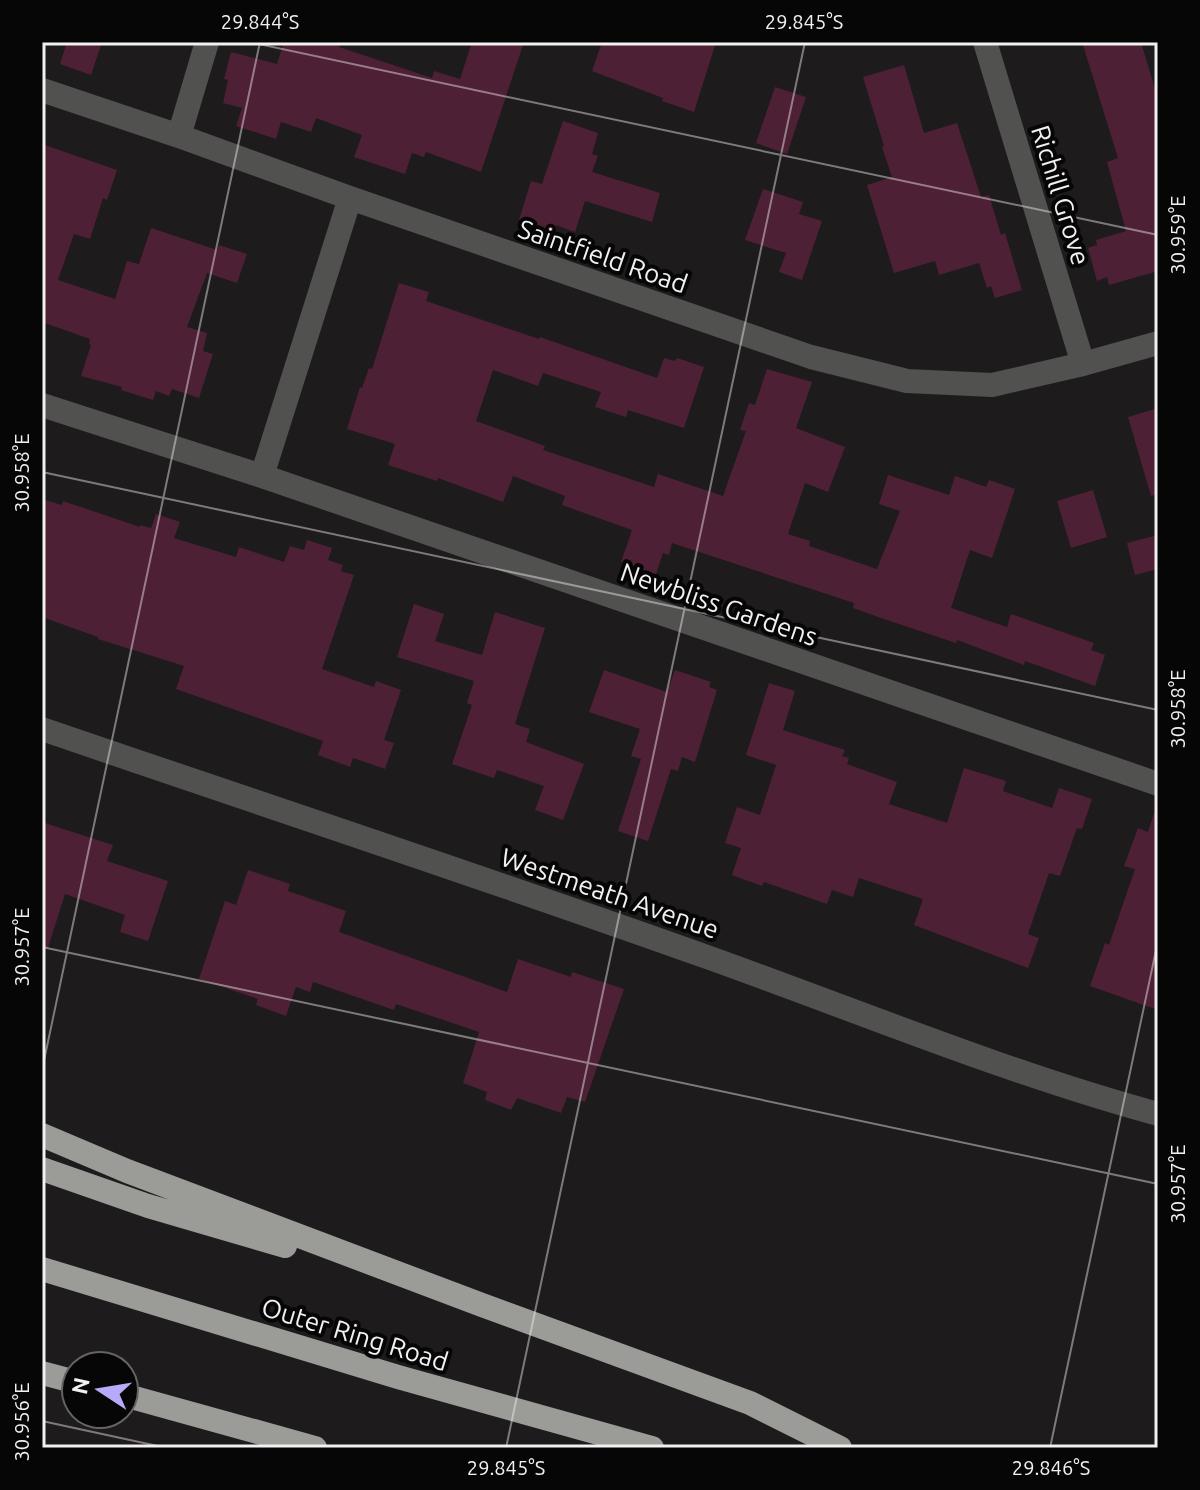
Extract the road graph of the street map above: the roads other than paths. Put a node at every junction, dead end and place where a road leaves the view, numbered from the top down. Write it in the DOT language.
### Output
graph roads {
  1 [pos="207,42"];
  2 [pos="985,42"];
  3 [pos="42,90"];
  4 [pos="179,136"];
  5 [pos="350,198"];
  6 [pos="1158,343"];
  7 [pos="1083,364"];
  8 [pos="42,405"];
  9 [pos="262,476"];
  10 [pos="42,729"];
  11 [pos="1158,784"];
  12 [pos="1158,1114"];
  13 [pos="42,1135"];
  14 [pos="42,1169"];
  15 [pos="42,1269"];
  16 [pos="482,1305"];
  17 [pos="140,1399"];
  18 [pos="315,1448"];
  19 [pos="652,1448"];
  20 [pos="840,1448"];
  1 -- 4 [label="street"];
  2 -- 7 [label="street, Richill Grove"];
  3 -- 4 [label="street, Saintfield Road"];
  4 -- 5 [label="street, Saintfield Road"];
  5 -- 7 [label="street, Saintfield Road"];
  5 -- 9 [label="street"];
  6 -- 7 [label="street, Saintfield Road"];
  8 -- 9 [label="street, Newbliss Gardens"];
  9 -- 11 [label="street, Newbliss Gardens"];
  10 -- 12 [label="street, Westmeath Avenue"];
  13 -- 16 [label="highway"];
  14 -- 16 [label="highway"];
  15 -- 19 [label="highway, Outer Ring Road"];
  16 -- 20 [label="highway"];
  17 -- 18 [label="highway"];
}
